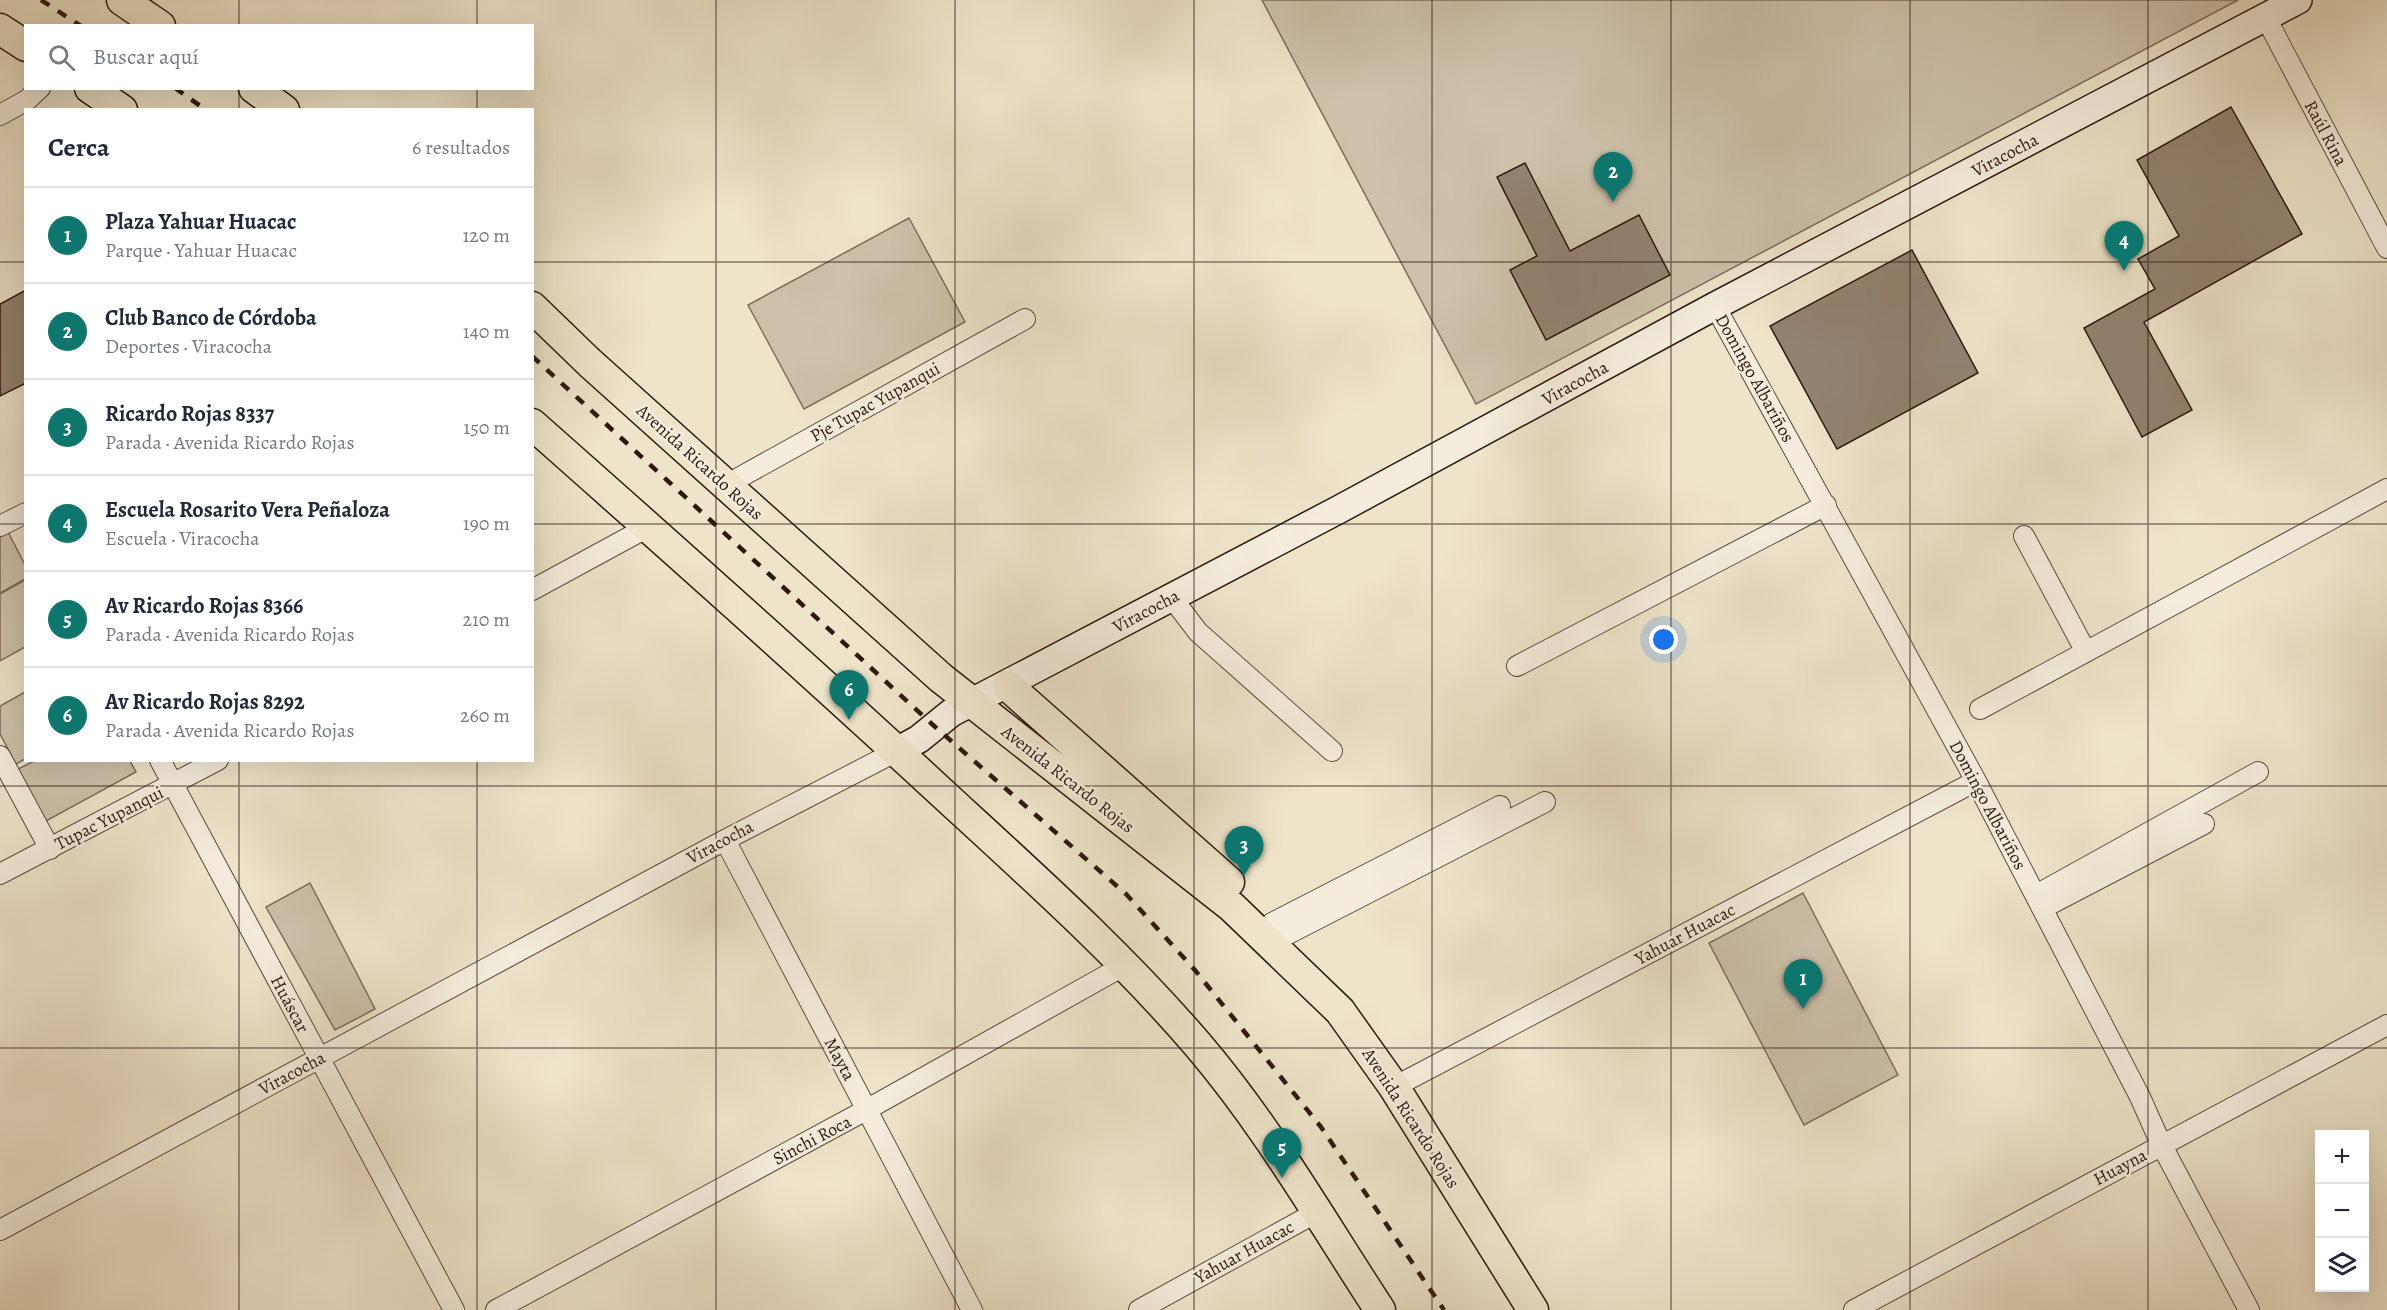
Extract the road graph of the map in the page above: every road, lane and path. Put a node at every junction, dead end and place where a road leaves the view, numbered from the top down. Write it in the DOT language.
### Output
graph roads {
  1 [pos="122,0"];
  2 [pos="2298,0"];
  3 [pos="2266,18"];
  4 [pos="157,24"];
  5 [pos="0,29"];
  6 [pos="24,45"];
  7 [pos="38,90"];
  8 [pos="93,90"];
  9 [pos="257,90"];
  10 [pos="119,108"];
  11 [pos="281,108"];
  12 [pos="0,115"];
  13 [pos="2387,248"];
  14 [pos="1715,306"];
  15 [pos="534,309"];
  16 [pos="1025,319"];
  17 [pos="534,426"];
  18 [pos="726,485"];
  19 [pos="2387,489"];
  20 [pos="1826,505"];
  21 [pos="24,514"];
  22 [pos="0,526"];
  23 [pos="648,527"];
  24 [pos="2024,536"];
  25 [pos="534,589"];
  26 [pos="1172,598"];
  27 [pos="2086,652"];
  28 [pos="1517,666"];
  29 [pos="1008,686"];
  30 [pos="970,703"];
  31 [pos="1980,709"];
  32 [pos="897,750"];
  33 [pos="1332,751"];
  34 [pos="0,756"];
  35 [pos="161,762"];
  36 [pos="214,762"];
  37 [pos="2258,772"];
  38 [pos="1976,781"];
  39 [pos="173,785"];
  40 [pos="1545,802"];
  41 [pos="1500,806"];
  42 [pos="2204,824"];
  43 [pos="725,840"];
  44 [pos="50,849"];
  45 [pos="0,874"];
  46 [pos="2040,902"];
  47 [pos="1278,930"];
  48 [pos="1125,965"];
  49 [pos="1340,1011"];
  50 [pos="2387,1025"];
  51 [pos="319,1058"];
  52 [pos="1394,1087"];
  53 [pos="866,1110"];
  54 [pos="2161,1144"];
  55 [pos="1317,1212"];
  56 [pos="0,1230"];
  57 [pos="454,1310"];
  58 [pos="496,1310"];
  59 [pos="972,1310"];
  60 [pos="1139,1310"];
  61 [pos="1380,1310"];
  62 [pos="1533,1310"];
  63 [pos="1854,1310"];
  64 [pos="2249,1310"];
  1 -- 4 [label="main road"];
  2 -- 3 [label="main road, Viracocha"];
  3 -- 13 [label="street, Raúl Rina"];
  3 -- 14 [label="main road, Viracocha"];
  5 -- 6 [label="main road"];
  7 -- 12 [label="street"];
  8 -- 10 [label="main road"];
  9 -- 11 [label="main road"];
  14 -- 20 [label="street, Domingo Albariños"];
  14 -- 26 [label="main road, Viracocha"];
  15 -- 18 [label="main road, Avenida Ricardo Rojas"];
  16 -- 18 [label="street, Pje Tupac Yupanqui"];
  17 -- 23 [label="main road"];
  18 -- 30 [label="main road, Avenida Ricardo Rojas"];
  19 -- 27 [label="street"];
  20 -- 28 [label="street"];
  20 -- 38 [label="street, Domingo Albariños"];
  21 -- 22 [label="street"];
  23 -- 25 [label="street"];
  23 -- 32 [label="main road"];
  24 -- 27 [label="street"];
  26 -- 29 [label="main road, Viracocha"];
  26 -- 33 [label="street"];
  27 -- 31 [label="street"];
  29 -- 30 [label="main road, Viracocha"];
  29 -- 47 [label="main road"];
  30 -- 32 [label="main road, Viracocha"];
  30 -- 49 [label="main road, Avenida Ricardo Rojas"];
  32 -- 43 [label="street, Viracocha"];
  32 -- 48 [label="main road"];
  34 -- 44 [label="street"];
  35 -- 39 [label="street, Huáscar"];
  36 -- 39 [label="street, Tupac Yupanqui"];
  37 -- 46 [label="street"];
  38 -- 46 [label="street, Domingo Albariños"];
  38 -- 52 [label="street, Yahuar Huacac"];
  39 -- 44 [label="street, Tupac Yupanqui"];
  39 -- 51 [label="street, Huáscar"];
  40 -- 47 [label="street"];
  41 -- 47 [label="street"];
  42 -- 46 [label="street"];
  43 -- 51 [label="street, Viracocha"];
  43 -- 53 [label="street, Mayta"];
  44 -- 45 [label="street, Tupac Yupanqui"];
  46 -- 54 [label="street, Domingo Albariños"];
  47 -- 49 [label="main road"];
  48 -- 53 [label="street, Sinchi Roca"];
  48 -- 55 [label="main road"];
  49 -- 52 [label="main road, Avenida Ricardo Rojas"];
  50 -- 54 [label="street, Huayna"];
  51 -- 56 [label="street, Viracocha"];
  51 -- 57 [label="street, Huáscar"];
  52 -- 62 [label="main road, Avenida Ricardo Rojas"];
  53 -- 58 [label="street, Sinchi Roca"];
  53 -- 59 [label="street, Mayta"];
  54 -- 63 [label="street, Huayna"];
  54 -- 64 [label="street, Domingo Albariños"];
  55 -- 60 [label="street, Yahuar Huacac"];
  55 -- 61 [label="main road"];
}
